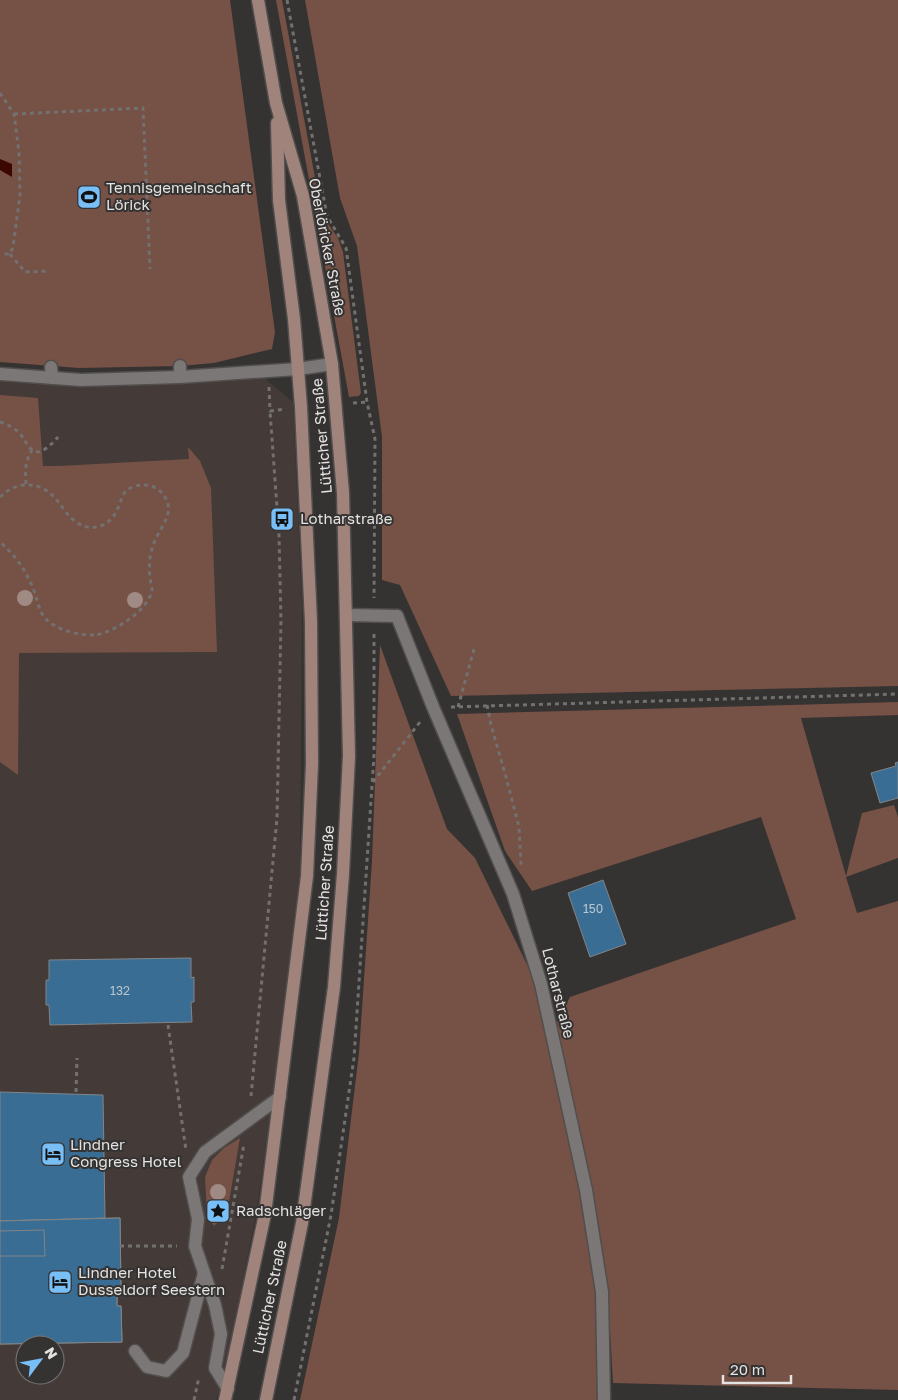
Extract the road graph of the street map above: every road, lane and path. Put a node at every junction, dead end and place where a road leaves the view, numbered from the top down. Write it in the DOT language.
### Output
graph roads {
  1 [pos="258,0"];
  2 [pos="0,93"];
  3 [pos="276,103"];
  4 [pos="14,114"];
  5 [pos="2,254"];
  6 [pos="10,254"];
  7 [pos="150,269"];
  8 [pos="49,271"];
  9 [pos="332,364"];
  10 [pos="298,369"];
  11 [pos="0,374"];
  12 [pos="270,411"];
  13 [pos="0,422"];
  14 [pos="58,437"];
  15 [pos="32,450"];
  16 [pos="26,484"];
  17 [pos="0,497"];
  18 [pos="0,542"];
  19 [pos="346,616"];
  20 [pos="474,650"];
  21 [pos="898,694"];
  22 [pos="487,706"];
  23 [pos="433,707"];
  24 [pos="372,784"];
  25 [pos="513,894"];
  26 [pos="168,1025"];
  27 [pos="76,1058"];
  28 [pos="76,1092"];
  29 [pos="280,1097"];
  30 [pos="248,1121"];
  31 [pos="185,1142"];
  32 [pos="120,1246"];
  33 [pos="195,1246"];
  34 [pos="204,1273"];
  35 [pos="220,1276"];
  36 [pos="135,1351"];
  37 [pos="200,1371"];
  38 [pos="227,1394"];
  39 [pos="194,1400"];
  40 [pos="266,1400"];
  41 [pos="604,1400"];
  1 -- 3 [label="main road, Oberlöricker Straße"];
  2 -- 4 [label="path"];
  3 -- 9 [label="main road, Oberlöricker Straße"];
  3 -- 10 [label="main road, Oberlöricker Straße"];
  4 -- 6 [label="path"];
  4 -- 7 [label="path"];
  5 -- 6 [label="path"];
  6 -- 8 [label="path"];
  9 -- 10 [label="street"];
  9 -- 19 [label="main road, Lütticher Straße"];
  10 -- 11 [label="street"];
  10 -- 29 [label="main road, Lütticher Straße"];
  12 -- 30 [label="path"];
  13 -- 15 [label="path"];
  14 -- 15 [label="path"];
  15 -- 16 [label="path"];
  16 -- 17 [label="path"];
  16 -- 18 [label="path"];
  19 -- 23 [label="street, Lotharstraße"];
  19 -- 40 [label="main road, Lütticher Straße"];
  20 -- 22 [label="path"];
  21 -- 22 [label="path"];
  22 -- 25 [label="path"];
  23 -- 24 [label="path"];
  23 -- 25 [label="street, Lotharstraße"];
  25 -- 41 [label="street, Lotharstraße"];
  26 -- 31 [label="path"];
  27 -- 28 [label="path"];
  29 -- 30 [label="street"];
  29 -- 38 [label="main road, Lütticher Straße"];
  30 -- 33 [label="street"];
  30 -- 35 [label="path"];
  32 -- 33 [label="path"];
  33 -- 34 [label="street"];
  34 -- 36 [label="street"];
  34 -- 38 [label="street"];
  37 -- 39 [label="path"];
}
